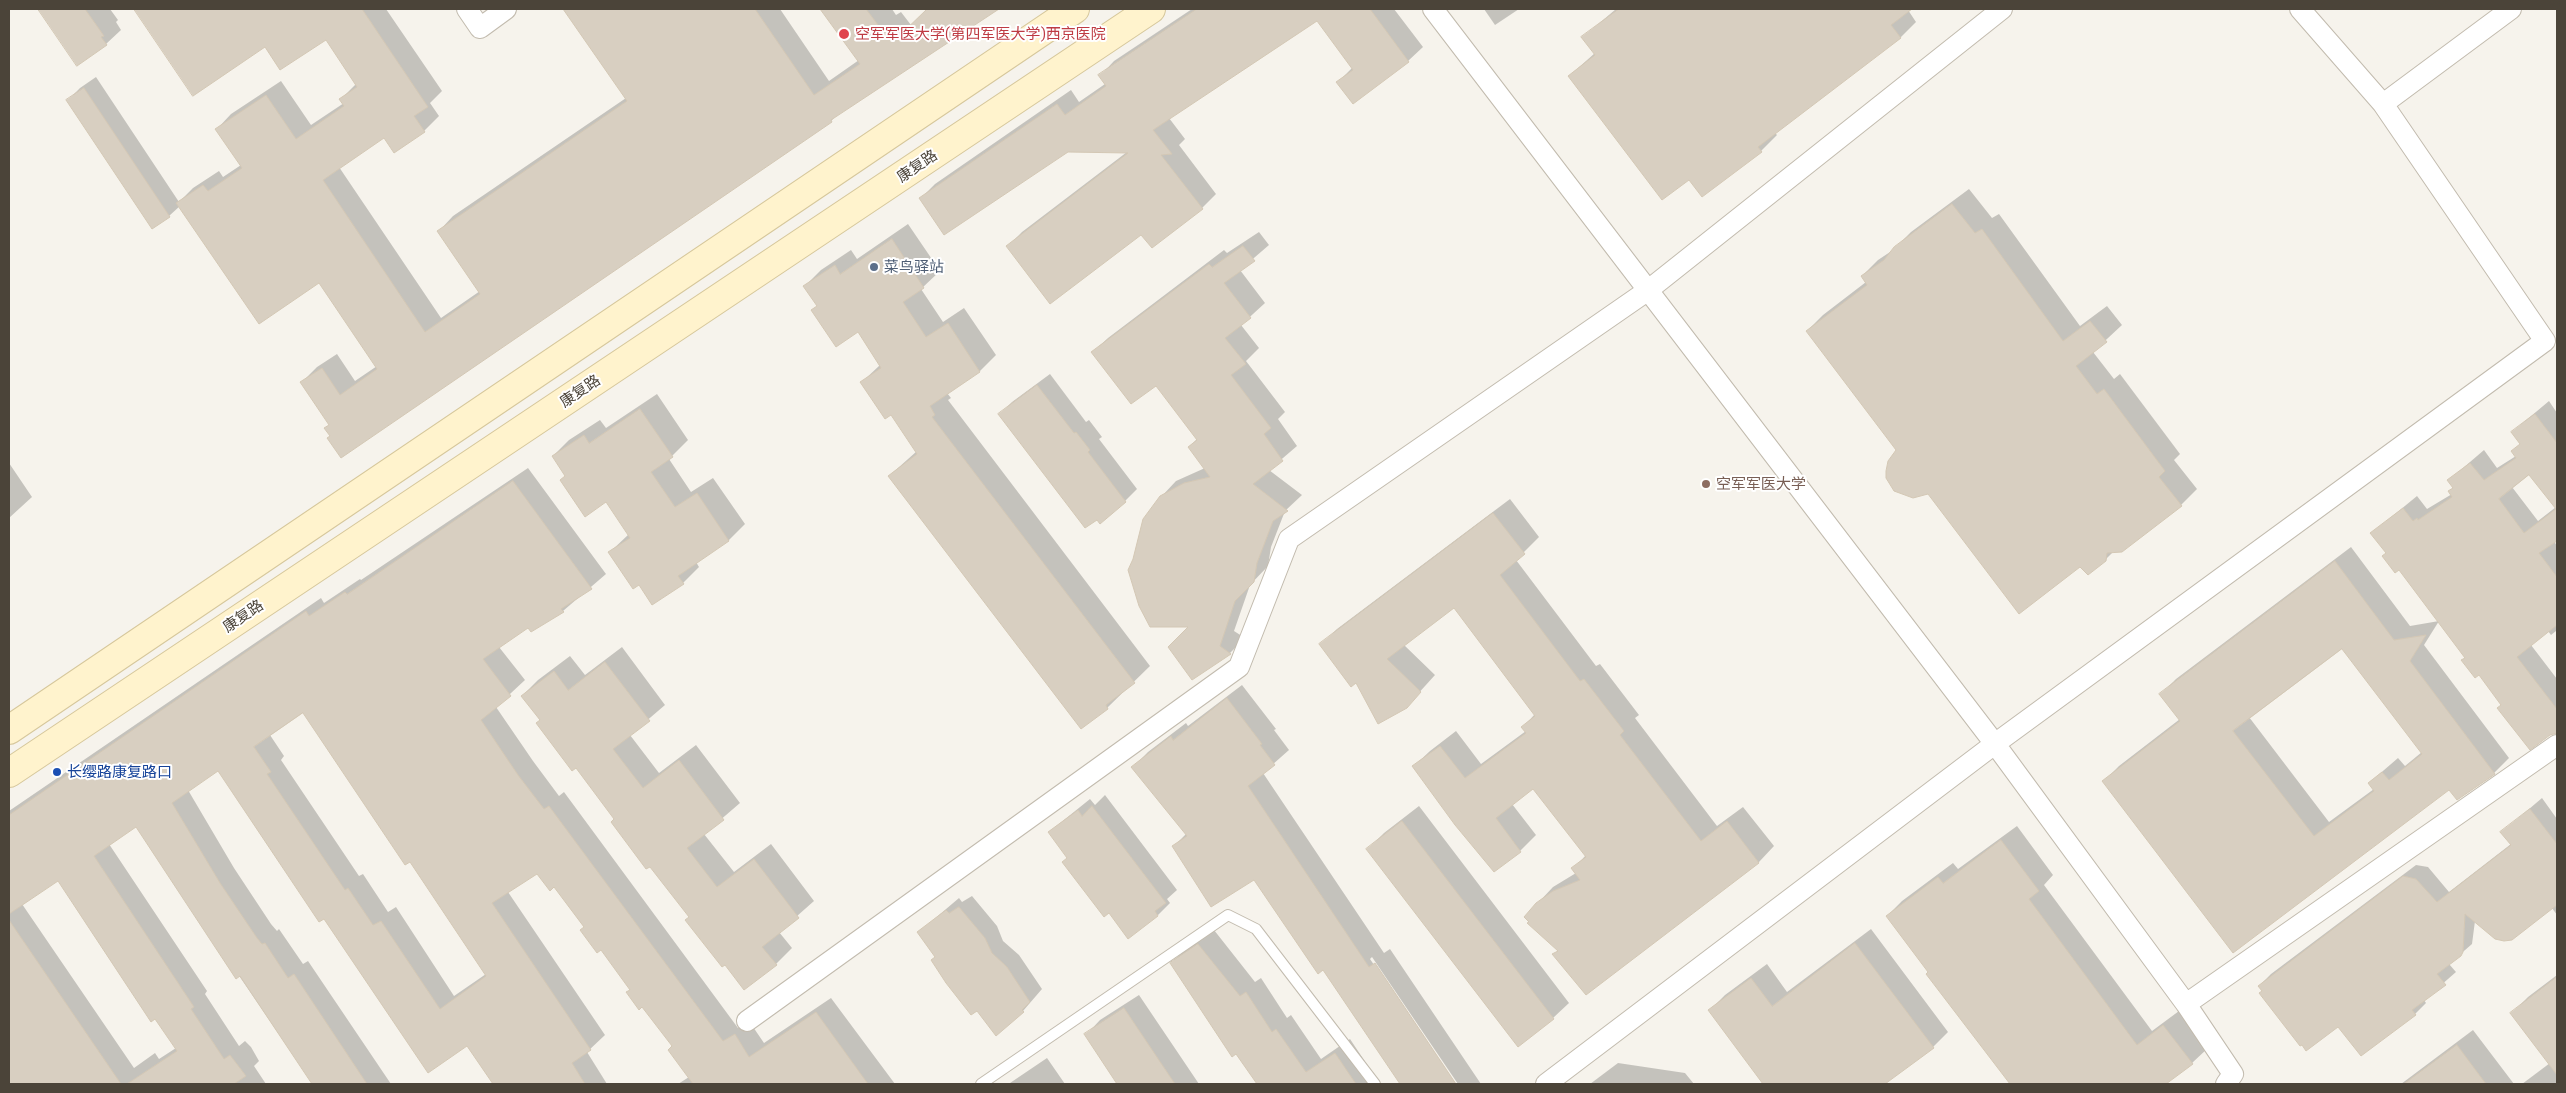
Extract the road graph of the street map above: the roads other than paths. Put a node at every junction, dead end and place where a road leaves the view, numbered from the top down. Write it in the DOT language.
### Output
graph roads {
  1 [pos="467,9"];
  2 [pos="506,9"];
  3 [pos="1075,9"];
  4 [pos="1151,9"];
  5 [pos="1433,9"];
  6 [pos="2002,9"];
  7 [pos="2300,9"];
  8 [pos="2511,9"];
  9 [pos="2383,104"];
  10 [pos="1647,291"];
  11 [pos="9,730"];
  12 [pos="1995,744"];
  13 [pos="2557,745"];
  14 [pos="9,773"];
  15 [pos="2186,1004"];
  16 [pos="747,1021"];
  17 [pos="981,1084"];
  18 [pos="1375,1084"];
  19 [pos="1546,1084"];
  20 [pos="2226,1084"];
  1 -- 2 [label="street"];
  3 -- 11 [label="main road"];
  4 -- 14 [label="main road, 康复路"];
  5 -- 10 [label="street"];
  6 -- 10 [label="street"];
  7 -- 9 [label="street"];
  8 -- 9 [label="street"];
  9 -- 12 [label="street"];
  10 -- 12 [label="street"];
  10 -- 16 [label="street"];
  12 -- 15 [label="street"];
  12 -- 19 [label="street"];
  13 -- 15 [label="street"];
  15 -- 20 [label="street"];
  17 -- 18 [label="lane"];
}
